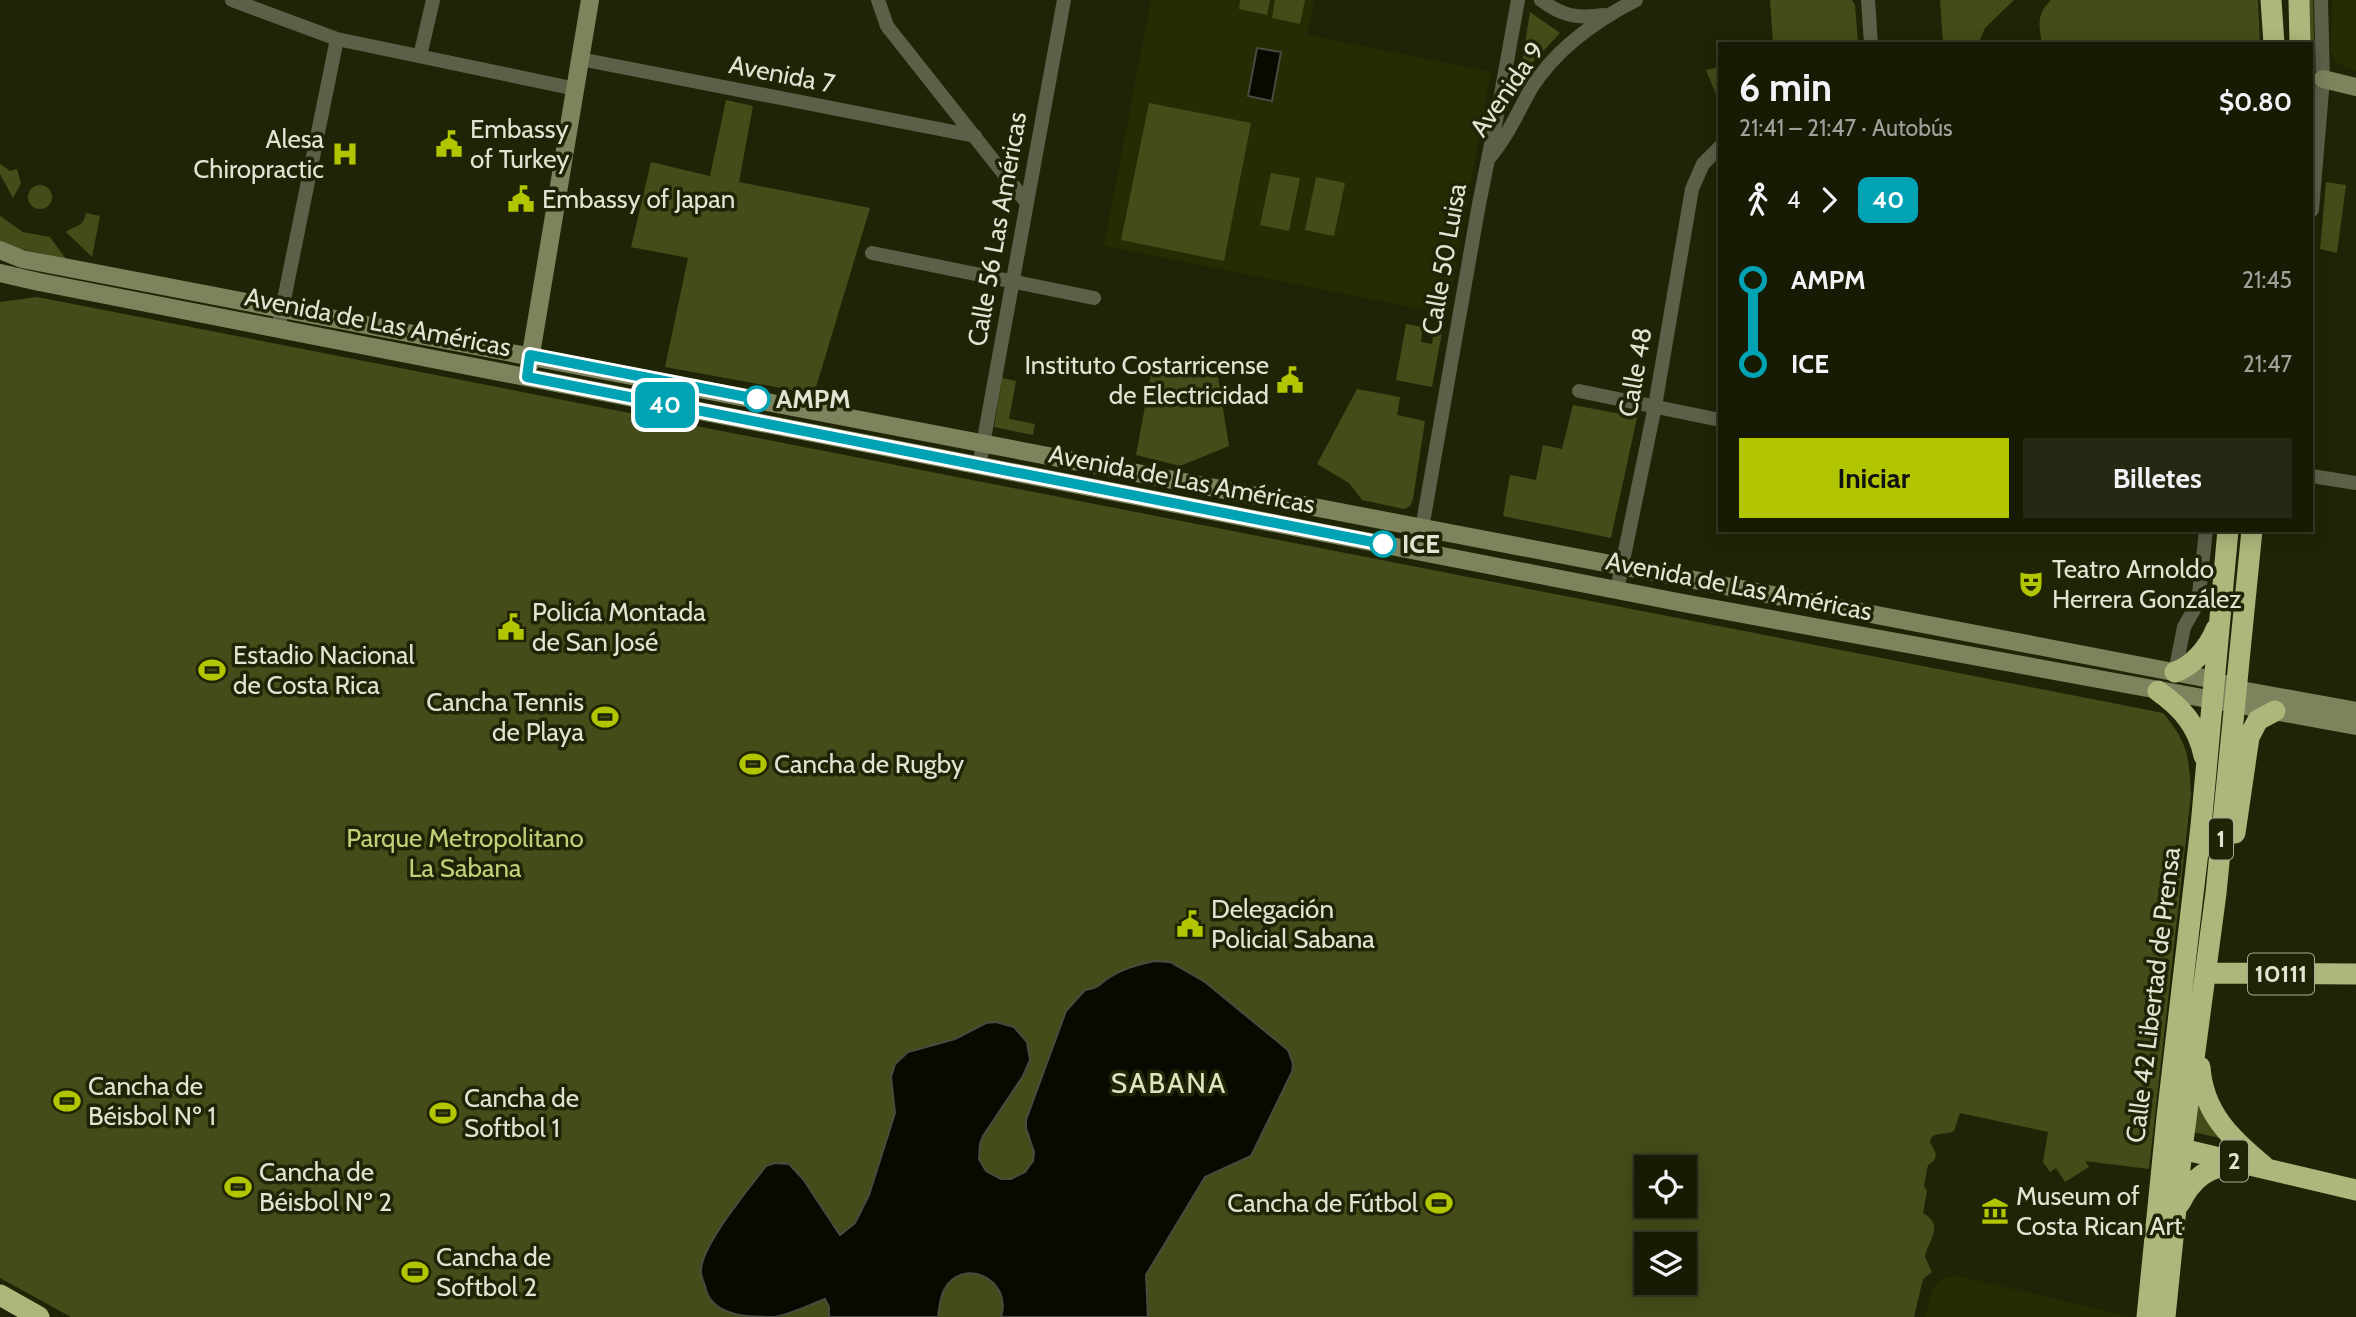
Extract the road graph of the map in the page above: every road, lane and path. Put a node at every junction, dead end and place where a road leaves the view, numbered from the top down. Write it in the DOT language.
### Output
graph roads {
  1 [pos="232,0"];
  2 [pos="433,0"];
  3 [pos="590,0"];
  4 [pos="878,0"];
  5 [pos="1064,0"];
  6 [pos="1518,0"];
  7 [pos="1541,0"];
  8 [pos="1636,0"];
  9 [pos="1868,0"];
  10 [pos="2272,0"];
  11 [pos="2299,0"];
  12 [pos="2321,0"];
  13 [pos="253,4"];
  14 [pos="1610,14"];
  15 [pos="337,39"];
  16 [pos="1871,42"];
  17 [pos="2274,42"];
  18 [pos="2300,42"];
  19 [pos="420,56"];
  20 [pos="580,59"];
  21 [pos="2323,79"];
  22 [pos="2356,87"];
  23 [pos="576,89"];
  24 [pos="975,136"];
  25 [pos="1718,149"];
  26 [pos="1488,159"];
  27 [pos="2313,198"];
  28 [pos="1027,203"];
  29 [pos="0,250"];
  30 [pos="872,253"];
  31 [pos="22,259"];
  32 [pos="0,262"];
  33 [pos="0,273"];
  34 [pos="1013,281"];
  35 [pos="39,282"];
  36 [pos="0,284"];
  37 [pos="1094,298"];
  38 [pos="283,309"];
  39 [pos="278,329"];
  40 [pos="530,355"];
  41 [pos="527,377"];
  42 [pos="1579,391"];
  43 [pos="1655,406"];
  44 [pos="1718,419"];
  45 [pos="984,443"];
  46 [pos="979,466"];
  47 [pos="2313,476"];
  48 [pos="2356,483"];
  49 [pos="1422,527"];
  50 [pos="2206,532"];
  51 [pos="2228,532"];
  52 [pos="2252,532"];
  53 [pos="1418,551"];
  54 [pos="1623,566"];
  55 [pos="1618,590"];
  56 [pos="2219,620"];
  57 [pos="2175,672"];
  58 [pos="2214,690"];
  59 [pos="2158,691"];
  60 [pos="2235,697"];
  61 [pos="2275,711"];
  62 [pos="2356,711"];
  63 [pos="2356,726"];
  64 [pos="2205,763"];
  65 [pos="2216,893"];
  66 [pos="2206,973"];
  67 [pos="2356,974"];
  68 [pos="2199,1035"];
  69 [pos="2173,1147"];
  70 [pos="2240,1163"];
  71 [pos="2268,1169"];
  72 [pos="2356,1190"];
  73 [pos="2176,1211"];
  74 [pos="0,1295"];
  75 [pos="39,1317"];
  76 [pos="2147,1317"];
  77 [pos="2165,1317"];
  1 -- 13 [label="street"];
  2 -- 19 [label="street"];
  3 -- 20 [label="main road"];
  4 -- 24 [label="street"];
  5 -- 28 [label="street, Calle 56 Las Américas"];
  6 -- 26 [label="street, Calle 50 Luisa"];
  7 -- 14 [label="street"];
  8 -- 14 [label="street, Avenida 9"];
  9 -- 16 [label="street"];
  10 -- 17 [label="highway"];
  11 -- 18 [label="highway"];
  12 -- 21 [label="street"];
  13 -- 15 [label="street"];
  14 -- 26 [label="street, Avenida 9"];
  15 -- 19 [label="street"];
  15 -- 38 [label="street"];
  19 -- 23 [label="street"];
  20 -- 23 [label="main road"];
  20 -- 24 [label="street, Avenida 7"];
  21 -- 22 [label="main road"];
  21 -- 27 [label="street"];
  23 -- 40 [label="main road"];
  24 -- 28 [label="street"];
  25 -- 43 [label="street, Calle 48"];
  26 -- 49 [label="street, Calle 50 Luisa"];
  28 -- 34 [label="street, Calle 56 Las Américas"];
  29 -- 31 [label="main road"];
  30 -- 34 [label="street"];
  31 -- 32 [label="main road"];
  31 -- 38 [label="main road, Avenida de Las Américas"];
  33 -- 35 [label="main road, Avenida de Las Américas"];
  34 -- 37 [label="street"];
  34 -- 45 [label="street, Calle 56 Las Américas"];
  35 -- 36 [label="main road"];
  35 -- 39 [label="main road, Avenida de Las Américas"];
  38 -- 39 [label="street"];
  38 -- 40 [label="main road, Avenida de Las Américas"];
  39 -- 41 [label="main road, Avenida de Las Américas"];
  40 -- 41 [label="main road"];
  40 -- 45 [label="main road, Avenida de Las Américas"];
  41 -- 46 [label="main road, Avenida de Las Américas"];
  42 -- 43 [label="street"];
  43 -- 44 [label="street"];
  43 -- 54 [label="street, Calle 48"];
  45 -- 46 [label="street, Calle 56 Las Américas"];
  45 -- 49 [label="main road, Avenida de Las Américas"];
  46 -- 53 [label="main road, Avenida de Las Américas"];
  47 -- 48 [label="street"];
  49 -- 53 [label="street, Calle 50 Luisa"];
  49 -- 54 [label="main road, Avenida de Las Américas"];
  50 -- 57 [label="street"];
  51 -- 56 [label="highway, 1"];
  52 -- 60 [label="highway, 1"];
  53 -- 55 [label="main road, Avenida de Las Américas"];
  54 -- 55 [label="street, Calle 48"];
  54 -- 57 [label="main road, Avenida de Las Américas"];
  55 -- 59 [label="main road, Avenida de Las Américas"];
  56 -- 57 [label="highway"];
  56 -- 58 [label="highway, 1"];
  57 -- 58 [label="main road, Avenida de Las Américas"];
  58 -- 59 [label="main road, Avenida de Las Américas"];
  58 -- 60 [label="main road, Avenida de Las Américas"];
  58 -- 64 [label="highway, Calle 42 Libertad de Prensa / 1"];
  59 -- 64 [label="highway"];
  60 -- 61 [label="main road, Avenida de Las Américas"];
  60 -- 62 [label="main road, Avenida de Las Américas"];
  60 -- 65 [label="highway, Calle 42 Libertad de Prensa / 1"];
  61 -- 63 [label="main road, Avenida de Las Américas"];
  61 -- 65 [label="highway"];
  64 -- 69 [label="highway, Calle 42 Libertad de Prensa / 1"];
  65 -- 66 [label="highway, Calle 42 Libertad de Prensa / 1"];
  66 -- 67 [label="highway, 10111"];
  66 -- 68 [label="highway, Calle 42 Libertad de Prensa / 1"];
  68 -- 69 [label="highway, Calle 42 Libertad de Prensa / 1"];
  68 -- 71 [label="highway"];
  69 -- 70 [label="highway, 2"];
  69 -- 73 [label="highway, Calle 42 Libertad de Prensa"];
  69 -- 76 [label="highway, Calle 42 Libertad de Prensa"];
  70 -- 71 [label="highway, 2"];
  70 -- 73 [label="highway"];
  71 -- 72 [label="highway, 2"];
  73 -- 77 [label="highway, Calle 42 Libertad de Prensa"];
  74 -- 75 [label="highway"];
}
